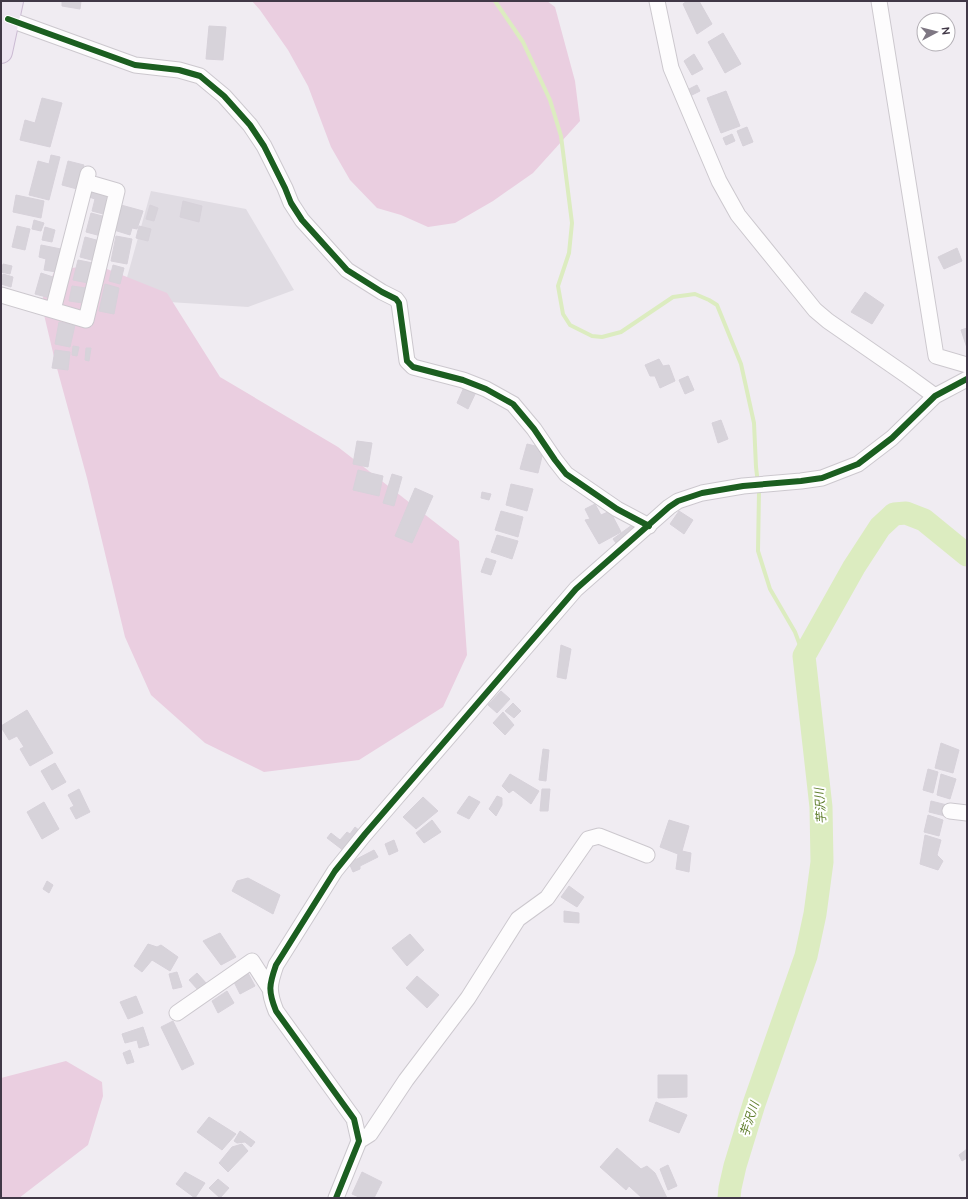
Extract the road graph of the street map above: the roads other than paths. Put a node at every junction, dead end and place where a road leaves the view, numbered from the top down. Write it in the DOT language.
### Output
graph roads {
  1 [pos="657,1"];
  2 [pos="879,1"];
  3 [pos="10,10"];
  4 [pos="1,52"];
  5 [pos="1,295"];
  6 [pos="53,310"];
  7 [pos="967,365"];
  8 [pos="967,379"];
  9 [pos="935,396"];
  10 [pos="649,526"];
  11 [pos="950,811"];
  12 [pos="967,813"];
  13 [pos="647,855"];
  14 [pos="270,989"];
  15 [pos="177,1013"];
  16 [pos="359,1141"];
  17 [pos="336,1198"];
  1 -- 9 [label="street"];
  2 -- 7 [label="street"];
  3 -- 4 [label="main road"];
  3 -- 10 [label="street"];
  5 -- 6 [label="street"];
  6 -- 6 [label="street"];
  8 -- 9 [label="street"];
  9 -- 10 [label="street"];
  10 -- 14 [label="street"];
  11 -- 12 [label="street"];
  13 -- 16 [label="street"];
  14 -- 15 [label="street"];
  14 -- 16 [label="street"];
  16 -- 17 [label="street"];
}
